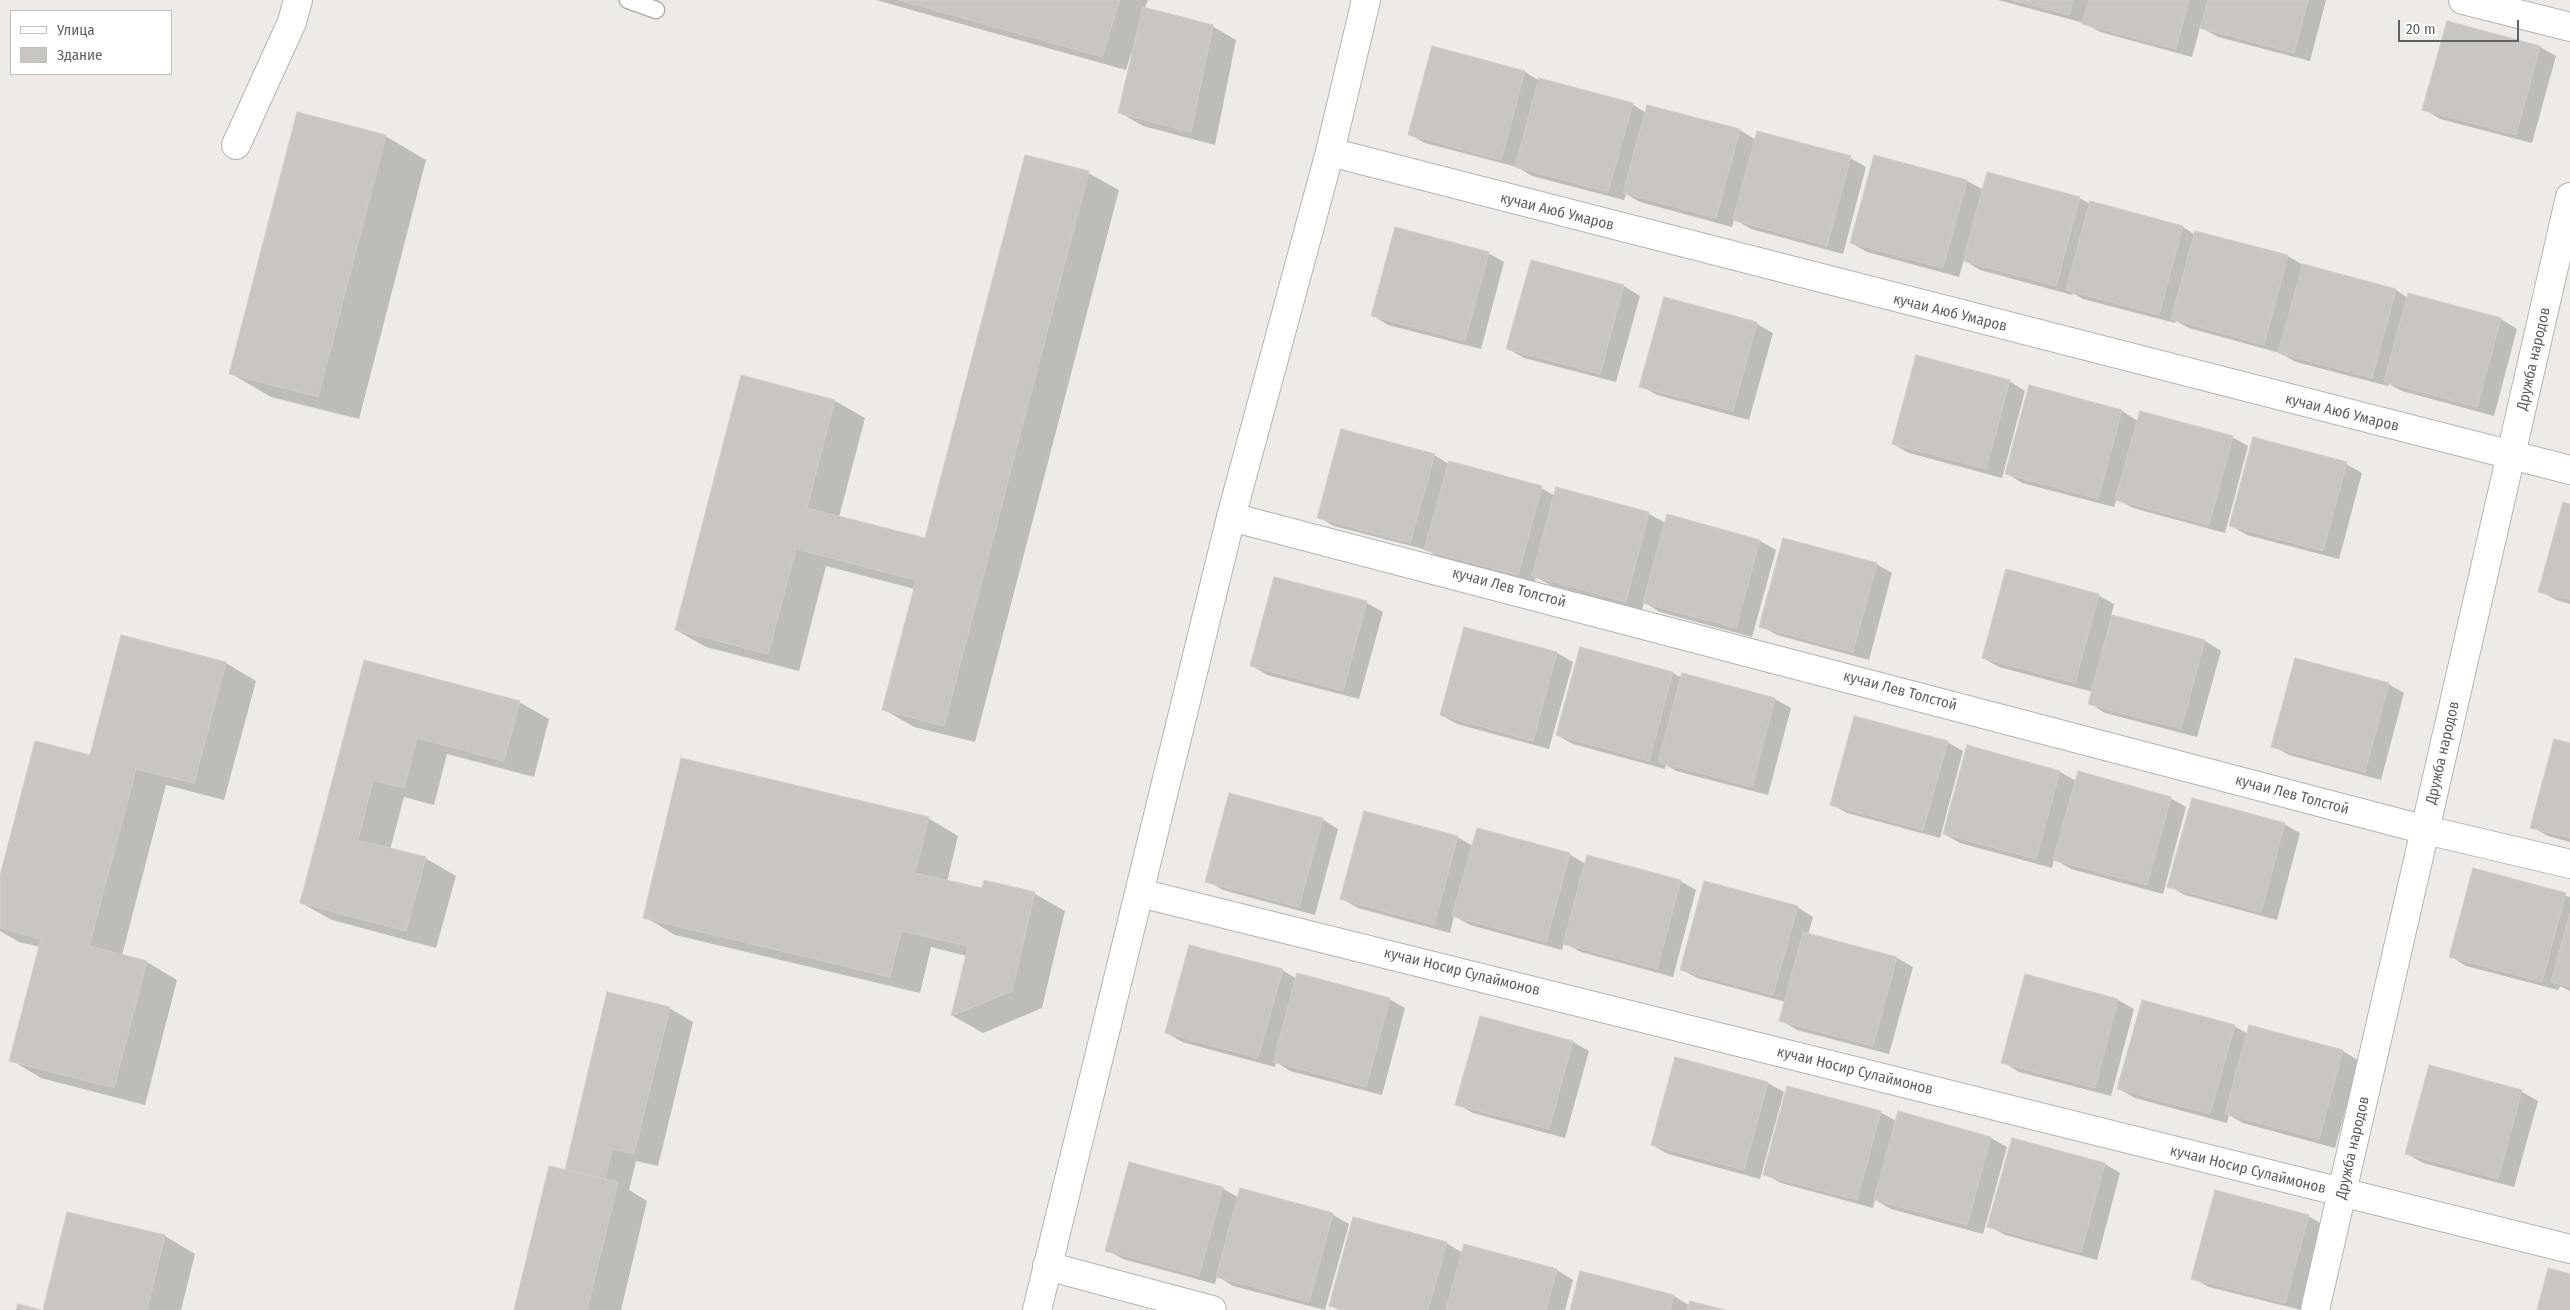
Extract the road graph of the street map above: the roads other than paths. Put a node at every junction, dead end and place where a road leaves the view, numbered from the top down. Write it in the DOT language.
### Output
graph roads {
  1 [pos="298,0"];
  2 [pos="628,0"];
  3 [pos="1366,0"];
  4 [pos="2464,0"];
  5 [pos="656,10"];
  6 [pos="2570,27"];
  7 [pos="236,145"];
  8 [pos="1330,152"];
  9 [pos="2570,196"];
  10 [pos="2512,456"];
  11 [pos="2570,470"];
  12 [pos="1231,516"];
  13 [pos="2426,830"];
  14 [pos="2570,864"];
  15 [pos="1140,893"];
  16 [pos="2343,1194"];
  17 [pos="2570,1249"];
  18 [pos="1047,1266"];
  19 [pos="1037,1310"];
  20 [pos="1212,1310"];
  21 [pos="2316,1310"];
  1 -- 7 [label="street"];
  2 -- 5 [label="lane"];
  3 -- 8 [label="street"];
  4 -- 6 [label="street"];
  8 -- 10 [label="street, кучаи Аюб Умаров"];
  8 -- 12 [label="street"];
  9 -- 10 [label="street, Дружба народов"];
  10 -- 11 [label="street, кучаи Аюб Умаров"];
  10 -- 13 [label="street, Дружба народов"];
  12 -- 13 [label="street, кучаи Лев Толстой"];
  12 -- 15 [label="street"];
  13 -- 14 [label="street, кучаи Лев Толстой"];
  13 -- 16 [label="street, Дружба народов"];
  15 -- 16 [label="street, кучаи Носир Сулаймонов"];
  15 -- 18 [label="street"];
  16 -- 17 [label="street, кучаи Носир Сулаймонов"];
  16 -- 21 [label="street, Дружба народов"];
  18 -- 19 [label="street"];
  18 -- 20 [label="street"];
}
